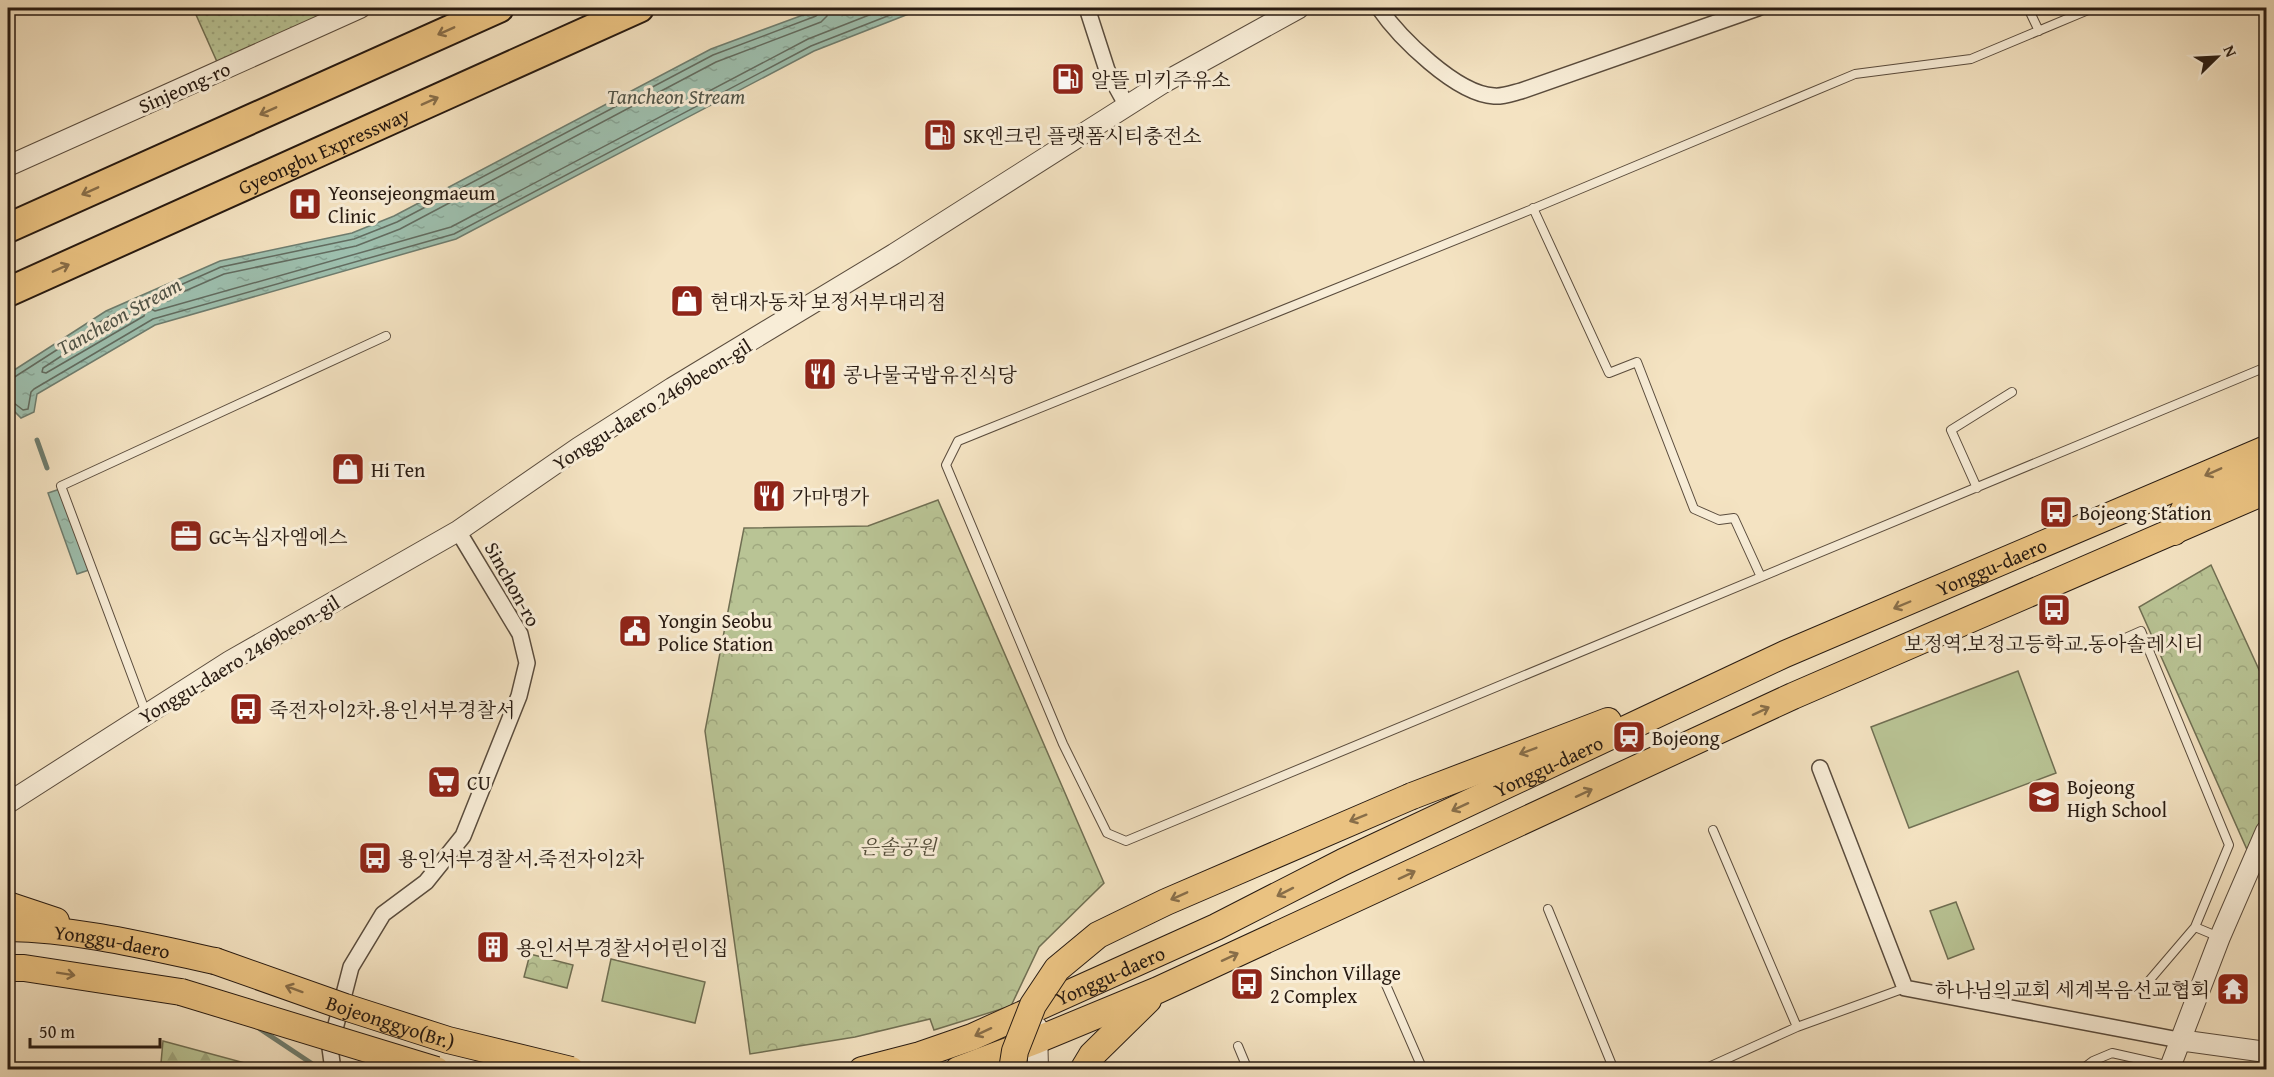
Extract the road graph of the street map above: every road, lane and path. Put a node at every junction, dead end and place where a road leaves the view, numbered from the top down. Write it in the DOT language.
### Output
graph roads {
  1 [pos="360,8"];
  2 [pos="499,8"];
  3 [pos="639,8"];
  4 [pos="1299,8"];
  5 [pos="1379,8"];
  6 [pos="1758,8"];
  7 [pos="2028,8"];
  8 [pos="2093,8"];
  9 [pos="1088,10"];
  10 [pos="2039,31"];
  11 [pos="1127,106"];
  12 [pos="8,166"];
  13 [pos="1533,208"];
  14 [pos="8,228"];
  15 [pos="8,292"];
  16 [pos="386,336"];
  17 [pos="2266,367"];
  18 [pos="2012,392"];
  19 [pos="2266,448"];
  20 [pos="2266,469"];
  21 [pos="1977,488"];
  22 [pos="2266,491"];
  23 [pos="2266,504"];
  24 [pos="2224,510"];
  25 [pos="459,531"];
  26 [pos="2174,532"];
  27 [pos="1761,578"];
  28 [pos="2123,639"];
  29 [pos="1741,674"];
  30 [pos="146,713"];
  31 [pos="1820,768"];
  32 [pos="8,803"];
  33 [pos="1713,830"];
  34 [pos="2266,831"];
  35 [pos="8,905"];
  36 [pos="1548,909"];
  37 [pos="1216,927"];
  38 [pos="2195,927"];
  39 [pos="8,928"];
  40 [pos="102,936"];
  41 [pos="2220,937"];
  42 [pos="215,961"];
  43 [pos="8,968"];
  44 [pos="1383,978"];
  45 [pos="2148,982"];
  46 [pos="1905,988"];
  47 [pos="1158,990"];
  48 [pos="181,992"];
  49 [pos="1036,1008"];
  50 [pos="1114,1009"];
  51 [pos="1797,1027"];
  52 [pos="1037,1040"];
  53 [pos="2179,1040"];
  54 [pos="1238,1046"];
  55 [pos="2266,1052"];
  56 [pos="933,1060"];
  57 [pos="2169,1068"];
  58 [pos="333,1070"];
  59 [pos="436,1070"];
  60 [pos="571,1070"];
  61 [pos="862,1070"];
  62 [pos="958,1070"];
  63 [pos="1012,1070"];
  64 [pos="1038,1070"];
  65 [pos="1083,1070"];
  66 [pos="1248,1070"];
  67 [pos="1423,1070"];
  68 [pos="1614,1070"];
  69 [pos="1702,1070"];
  70 [pos="2081,1070"];
  1 -- 12 [label="street, Sinjeong-ro"];
  2 -- 14 [label="highway, one-way"];
  15 -- 3 [label="highway, Gyeongbu Expressway, one-way"];
  4 -- 11 [label="street, Yonggu-daero 2469beon-gil"];
  5 -- 6 [label="street"];
  7 -- 10 [label="lane"];
  8 -- 10 [label="lane"];
  9 -- 11 [label="street"];
  10 -- 13 [label="lane"];
  11 -- 25 [label="street, Yonggu-daero 2469beon-gil"];
  13 -- 27 [label="lane"];
  13 -- 27 [label="lane"];
  16 -- 30 [label="lane"];
  17 -- 21 [label="lane"];
  18 -- 21 [label="lane"];
  19 -- 29 [label="main road, Yonggu-daero, one-way"];
  20 -- 26 [label="main road"];
  21 -- 27 [label="lane"];
  22 -- 24 [label="main road, Yonggu-daero"];
  23 -- 24 [label="main road"];
  24 -- 26 [label="main road, Yonggu-daero"];
  25 -- 30 [label="street, Yonggu-daero 2469beon-gil"];
  25 -- 58 [label="street, Sinchon-ro"];
  47 -- 26 [label="main road, Yonggu-daero, one-way"];
  28 -- 38 [label="lane"];
  29 -- 37 [label="main road, Yonggu-daero, one-way"];
  29 -- 63 [label="main road, one-way, bridge"];
  30 -- 32 [label="street, Yonggu-daero 2469beon-gil"];
  31 -- 46 [label="street"];
  33 -- 51 [label="lane"];
  34 -- 41 [label="street"];
  35 -- 40 [label="main road"];
  36 -- 68 [label="lane"];
  37 -- 49 [label="main road, Yonggu-daero"];
  37 -- 50 [label="main road"];
  38 -- 41 [label="lane"];
  38 -- 45 [label="lane"];
  39 -- 40 [label="main road, Yonggu-daero"];
  40 -- 42 [label="main road, Yonggu-daero"];
  41 -- 53 [label="street"];
  60 -- 42 [label="main road, Bojeonggyo(Br.), one-way, bridge"];
  43 -- 48 [label="main road, Yonggu-daero, one-way"];
  44 -- 67 [label="lane"];
  46 -- 51 [label="lane"];
  46 -- 53 [label="street"];
  47 -- 50 [label="main road, Yonggu-daero"];
  47 -- 65 [label="main road"];
  48 -- 59 [label="main road, Bojeonggyo(Br.), bridge"];
  49 -- 52 [label="street"];
  49 -- 56 [label="main road, Yonggu-daero, one-way"];
  50 -- 52 [label="main road, Yonggu-daero"];
  51 -- 69 [label="lane"];
  52 -- 62 [label="main road, Yonggu-daero"];
  52 -- 64 [label="street"];
  53 -- 55 [label="street"];
  53 -- 57 [label="street"];
  54 -- 66 [label="lane"];
  56 -- 61 [label="main road, Yonggu-daero"];
  57 -- 70 [label="lane"];
}
